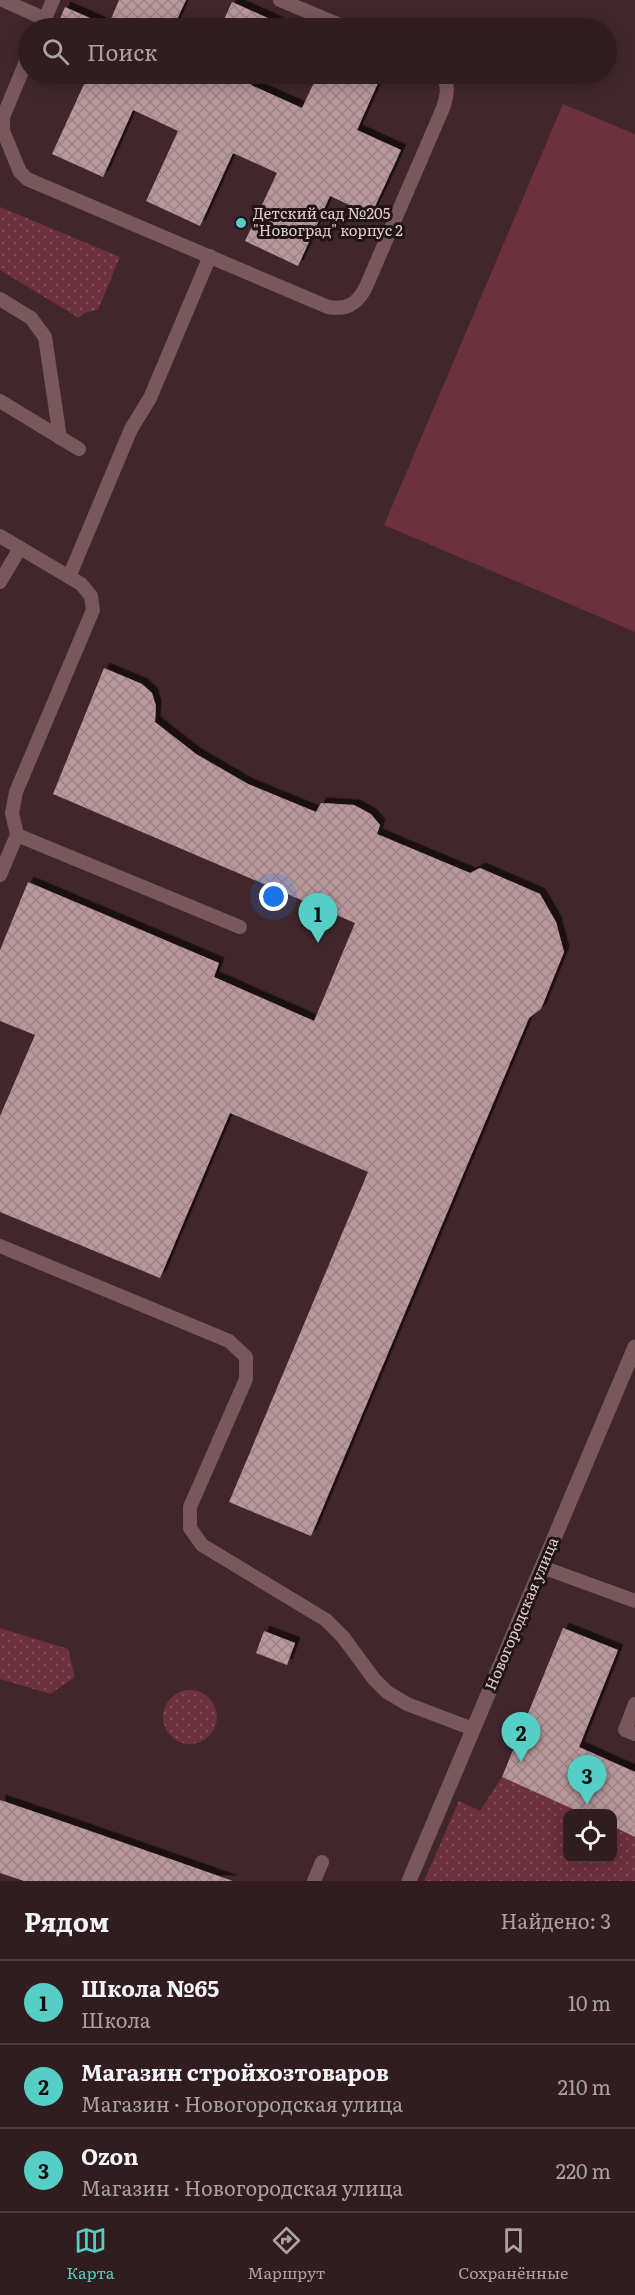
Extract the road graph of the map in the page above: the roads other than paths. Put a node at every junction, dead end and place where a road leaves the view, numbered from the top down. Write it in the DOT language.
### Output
graph roads {
  1 [pos="3,0"];
  2 [pos="53,0"];
  3 [pos="280,0"];
  4 [pos="33,18"];
  5 [pos="46,18"];
  6 [pos="323,18"];
  7 [pos="18,81"];
  8 [pos="447,84"];
  9 [pos="210,256"];
  10 [pos="0,299"];
  11 [pos="0,401"];
  12 [pos="60,438"];
  13 [pos="79,449"];
  14 [pos="0,536"];
  15 [pos="20,548"];
  16 [pos="69,577"];
  17 [pos="0,582"];
  18 [pos="17,834"];
  19 [pos="0,875"];
  20 [pos="240,927"];
  21 [pos="0,1246"];
  22 [pos="635,1347"];
  23 [pos="542,1567"];
  24 [pos="635,1601"];
  25 [pos="635,1704"];
  26 [pos="473,1729"];
  27 [pos="635,1734"];
  28 [pos="322,1862"];
  29 [pos="314,1881"];
  30 [pos="409,1881"];
  1 -- 4 [label="lane"];
  2 -- 5 [label="lane"];
  3 -- 6 [label="lane"];
  7 -- 9 [label="lane"];
  8 -- 9 [label="lane"];
  9 -- 16 [label="lane"];
  10 -- 12 [label="lane"];
  11 -- 12 [label="lane"];
  12 -- 13 [label="lane"];
  14 -- 15 [label="lane"];
  15 -- 16 [label="lane"];
  15 -- 17 [label="lane"];
  16 -- 18 [label="lane"];
  18 -- 19 [label="lane"];
  18 -- 20 [label="lane"];
  21 -- 26 [label="lane"];
  22 -- 23 [label="street, Новогородская улица"];
  23 -- 24 [label="lane"];
  23 -- 26 [label="street, Новогородская улица"];
  25 -- 27 [label="lane"];
  26 -- 30 [label="street, Новогородская улица"];
  28 -- 29 [label="lane"];
}
